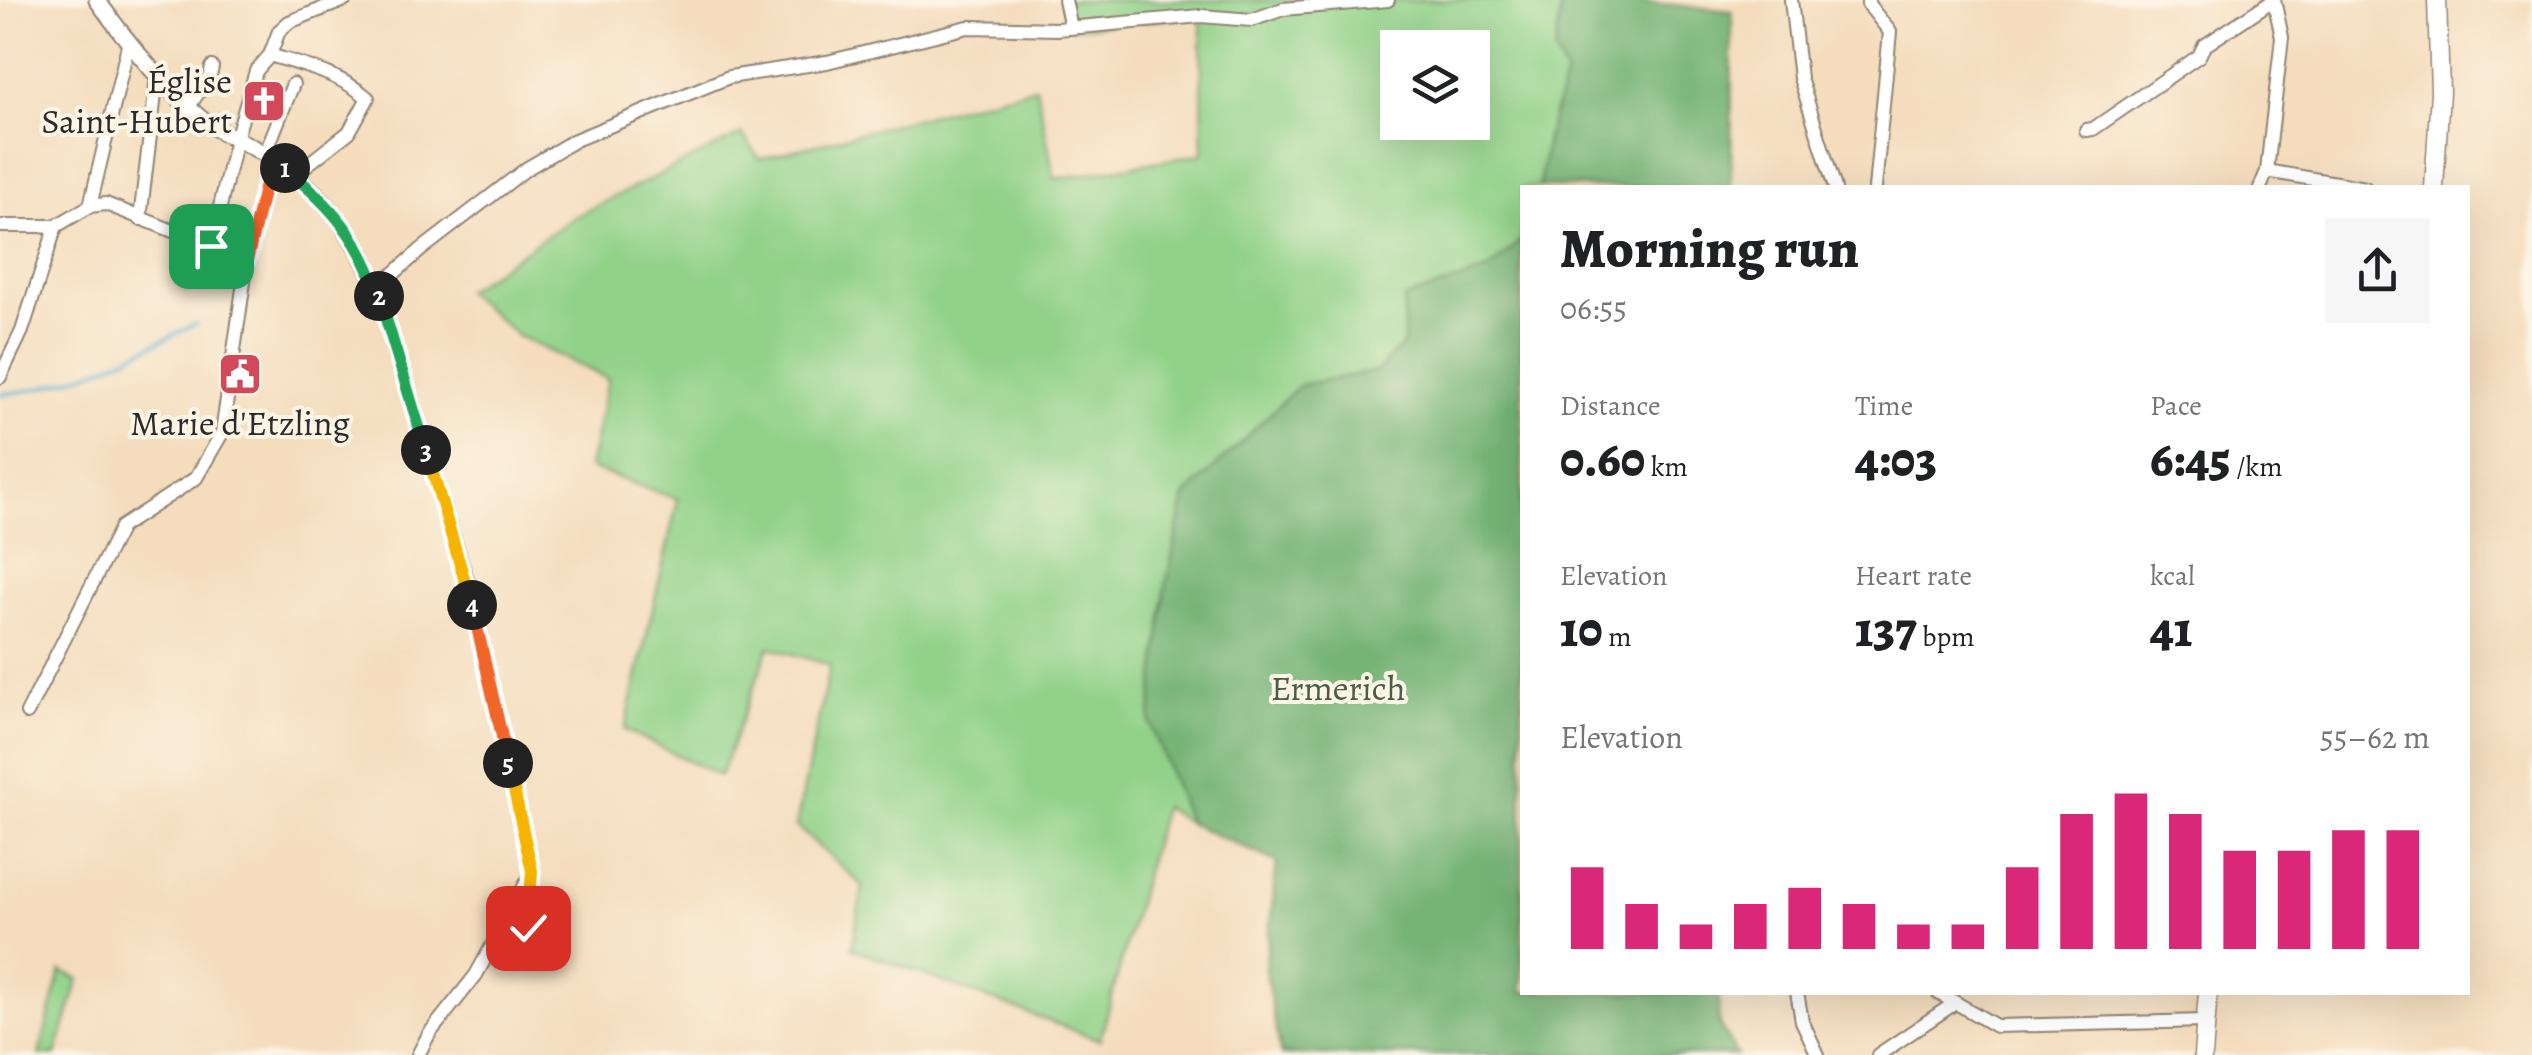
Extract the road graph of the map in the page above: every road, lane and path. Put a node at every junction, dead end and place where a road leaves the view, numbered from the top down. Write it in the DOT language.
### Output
graph roads {
  1 [pos="98,0"];
  2 [pos="345,0"];
  3 [pos="1066,0"];
  4 [pos="1388,0"];
  5 [pos="1791,0"];
  6 [pos="1868,0"];
  7 [pos="2274,0"];
  8 [pos="2436,0"];
  9 [pos="1071,28"];
  10 [pos="129,41"];
  11 [pos="270,55"];
  12 [pos="212,67"];
  13 [pos="157,77"];
  14 [pos="293,84"];
  15 [pos="190,106"];
  16 [pos="2086,130"];
  17 [pos="236,139"];
  18 [pos="268,156"];
  19 [pos="2267,171"];
  20 [pos="294,175"];
  21 [pos="1835,185"];
  22 [pos="1875,185"];
  23 [pos="2261,185"];
  24 [pos="2348,185"];
  25 [pos="2434,185"];
  26 [pos="90,206"];
  27 [pos="140,219"];
  28 [pos="0,226"];
  29 [pos="56,226"];
  30 [pos="211,246"];
  31 [pos="247,261"];
  32 [pos="376,290"];
  33 [pos="0,377"];
  34 [pos="27,713"];
  35 [pos="532,871"];
  36 [pos="528,928"];
  37 [pos="1798,995"];
  38 [pos="2208,995"];
  39 [pos="1957,998"];
  40 [pos="2206,1021"];
  41 [pos="418,1055"];
  42 [pos="1818,1055"];
  43 [pos="1878,1055"];
  44 [pos="2203,1055"];
  1 -- 10 [label="street"];
  2 -- 11 [label="street"];
  3 -- 9 [label="street"];
  4 -- 9 [label="street"];
  5 -- 21 [label="street"];
  6 -- 22 [label="street"];
  7 -- 16 [label="street"];
  7 -- 19 [label="street"];
  8 -- 25 [label="main road"];
  9 -- 32 [label="street"];
  10 -- 13 [label="street"];
  10 -- 26 [label="street"];
  11 -- 17 [label="street"];
  11 -- 20 [label="street"];
  12 -- 15 [label="street"];
  13 -- 15 [label="street"];
  13 -- 27 [label="street"];
  14 -- 18 [label="street"];
  15 -- 17 [label="street"];
  17 -- 18 [label="street"];
  17 -- 30 [label="street"];
  18 -- 20 [label="street"];
  18 -- 31 [label="street"];
  19 -- 23 [label="street"];
  19 -- 24 [label="street"];
  20 -- 32 [label="street"];
  26 -- 27 [label="street"];
  26 -- 29 [label="street"];
  27 -- 30 [label="street"];
  28 -- 29 [label="street"];
  29 -- 33 [label="street"];
  30 -- 31 [label="street"];
  31 -- 34 [label="street"];
  32 -- 35 [label="street"];
  35 -- 36 [label="street"];
  35 -- 41 [label="street"];
  37 -- 42 [label="street"];
  38 -- 40 [label="main road"];
  39 -- 40 [label="street"];
  39 -- 43 [label="street"];
  40 -- 44 [label="main road"];
}
